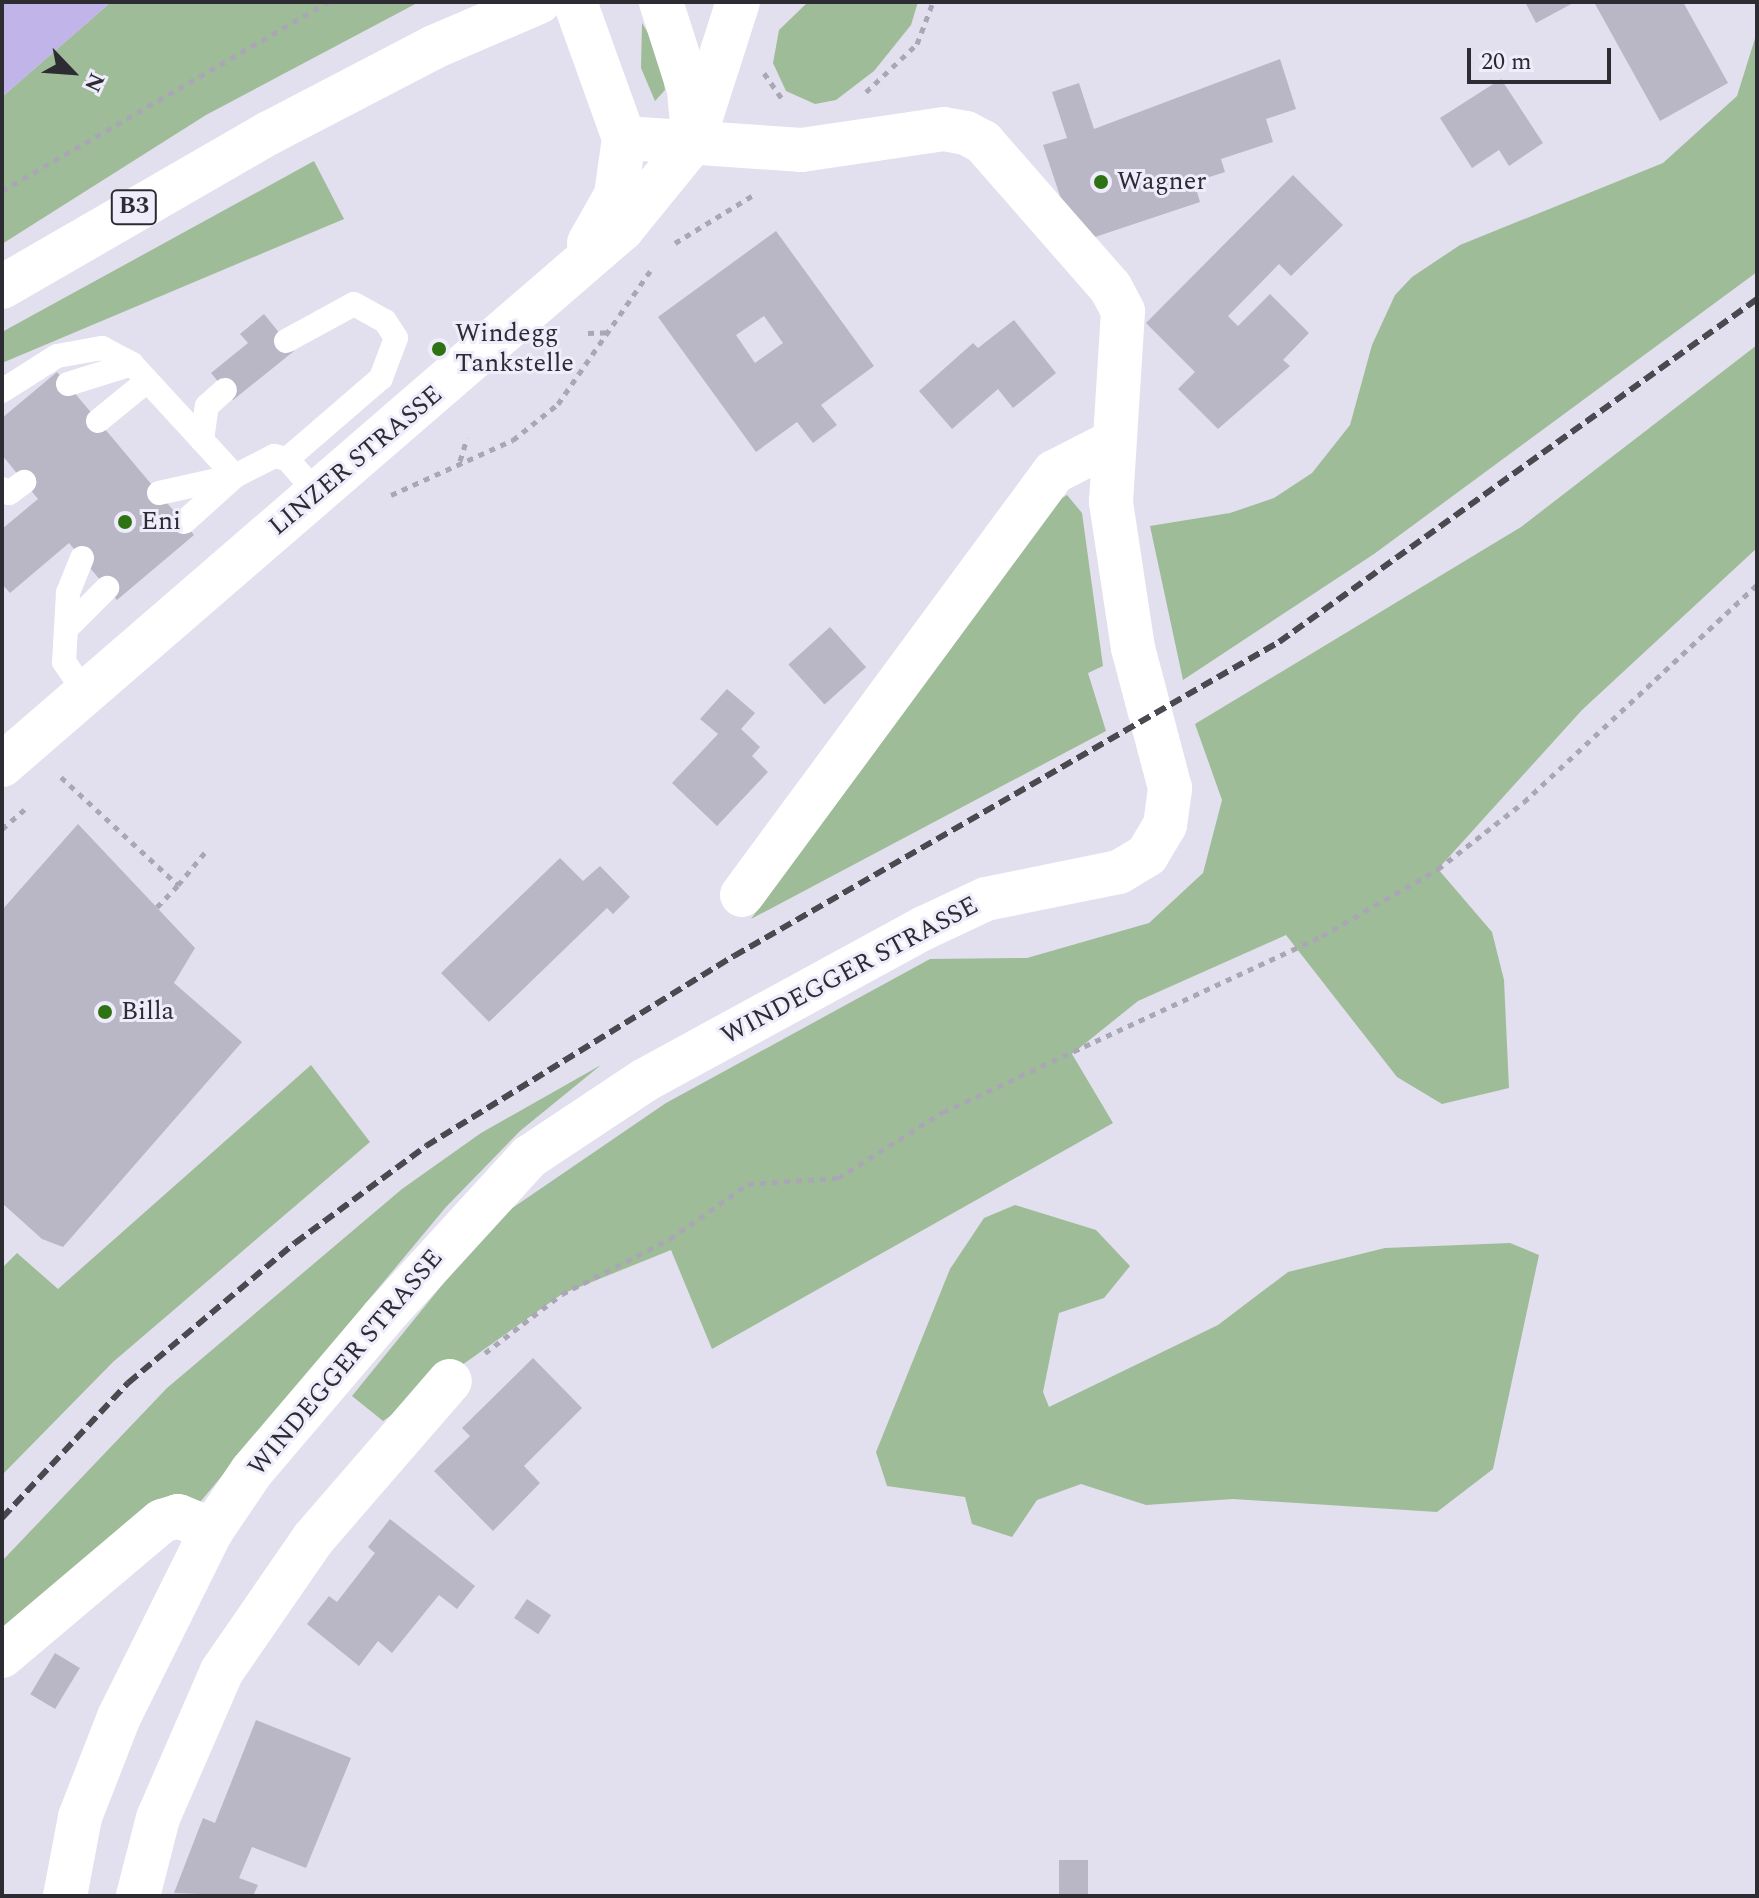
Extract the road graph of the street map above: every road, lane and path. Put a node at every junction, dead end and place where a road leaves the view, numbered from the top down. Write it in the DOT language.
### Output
graph roads {
  1 [pos="328,2"];
  2 [pos="539,2"];
  3 [pos="575,2"];
  4 [pos="661,2"];
  5 [pos="738,2"];
  6 [pos="933,2"];
  7 [pos="763,63"];
  8 [pos="860,97"];
  9 [pos="787,127"];
  10 [pos="624,138"];
  11 [pos="693,142"];
  12 [pos="2,191"];
  13 [pos="570,276"];
  14 [pos="641,282"];
  15 [pos="2,287"];
  16 [pos="611,332"];
  17 [pos="588,333"];
  18 [pos="286,341"];
  19 [pos="140,372"];
  20 [pos="68,384"];
  21 [pos="225,390"];
  22 [pos="2,391"];
  23 [pos="98,421"];
  24 [pos="467,438"];
  25 [pos="202,440"];
  26 [pos="1111,443"];
  27 [pos="287,459"];
  28 [pos="460,462"];
  29 [pos="235,476"];
  30 [pos="159,493"];
  31 [pos="318,494"];
  32 [pos="377,503"];
  33 [pos="184,522"];
  34 [pos="82,558"];
  35 [pos="1757,585"];
  36 [pos="107,588"];
  37 [pos="67,628"];
  38 [pos="85,692"];
  39 [pos="2,765"];
  40 [pos="73,766"];
  41 [pos="61,777"];
  42 [pos="50,787"];
  43 [pos="38,798"];
  44 [pos="2,829"];
  45 [pos="206,851"];
  46 [pos="178,885"];
  47 [pos="742,895"];
  48 [pos="157,907"];
  49 [pos="450,1381"];
  50 [pos="212,1530"];
  51 [pos="2,1656"];
  52 [pos="65,1896"];
  53 [pos="138,1896"];
  1 -- 12 [label="path"];
  2 -- 15 [label="street, B3"];
  3 -- 10 [label="street"];
  4 -- 11 [label="street"];
  5 -- 11 [label="street, LINZER STRASSE"];
  6 -- 8 [label="path"];
  7 -- 9 [label="path"];
  9 -- 11 [label="street, WINDEGGER STRASSE"];
  9 -- 26 [label="street, WINDEGGER STRASSE"];
  10 -- 11 [label="street, WINDEGGER STRASSE"];
  10 -- 13 [label="street"];
  11 -- 13 [label="street, LINZER STRASSE"];
  13 -- 31 [label="street, LINZER STRASSE"];
  14 -- 16 [label="path"];
  16 -- 17 [label="path"];
  16 -- 28 [label="path"];
  18 -- 27 [label="lane"];
  19 -- 20 [label="lane"];
  19 -- 22 [label="lane"];
  19 -- 23 [label="lane"];
  19 -- 25 [label="lane"];
  21 -- 25 [label="lane"];
  24 -- 28 [label="path"];
  25 -- 29 [label="lane"];
  26 -- 47 [label="street"];
  26 -- 50 [label="street, WINDEGGER STRASSE"];
  27 -- 29 [label="lane"];
  27 -- 31 [label="lane"];
  28 -- 32 [label="path"];
  29 -- 30 [label="lane"];
  29 -- 33 [label="lane"];
  31 -- 38 [label="street, LINZER STRASSE"];
  34 -- 37 [label="lane"];
  35 -- 49 [label="path"];
  36 -- 37 [label="lane"];
  37 -- 38 [label="lane"];
  38 -- 39 [label="street, LINZER STRASSE"];
  40 -- 41 [label="path"];
  41 -- 42 [label="path"];
  41 -- 46 [label="path"];
  43 -- 44 [label="path"];
  45 -- 46 [label="path"];
  46 -- 48 [label="path"];
  49 -- 53 [label="street"];
  50 -- 51 [label="street"];
  50 -- 52 [label="street, WINDEGGER STRASSE"];
}
